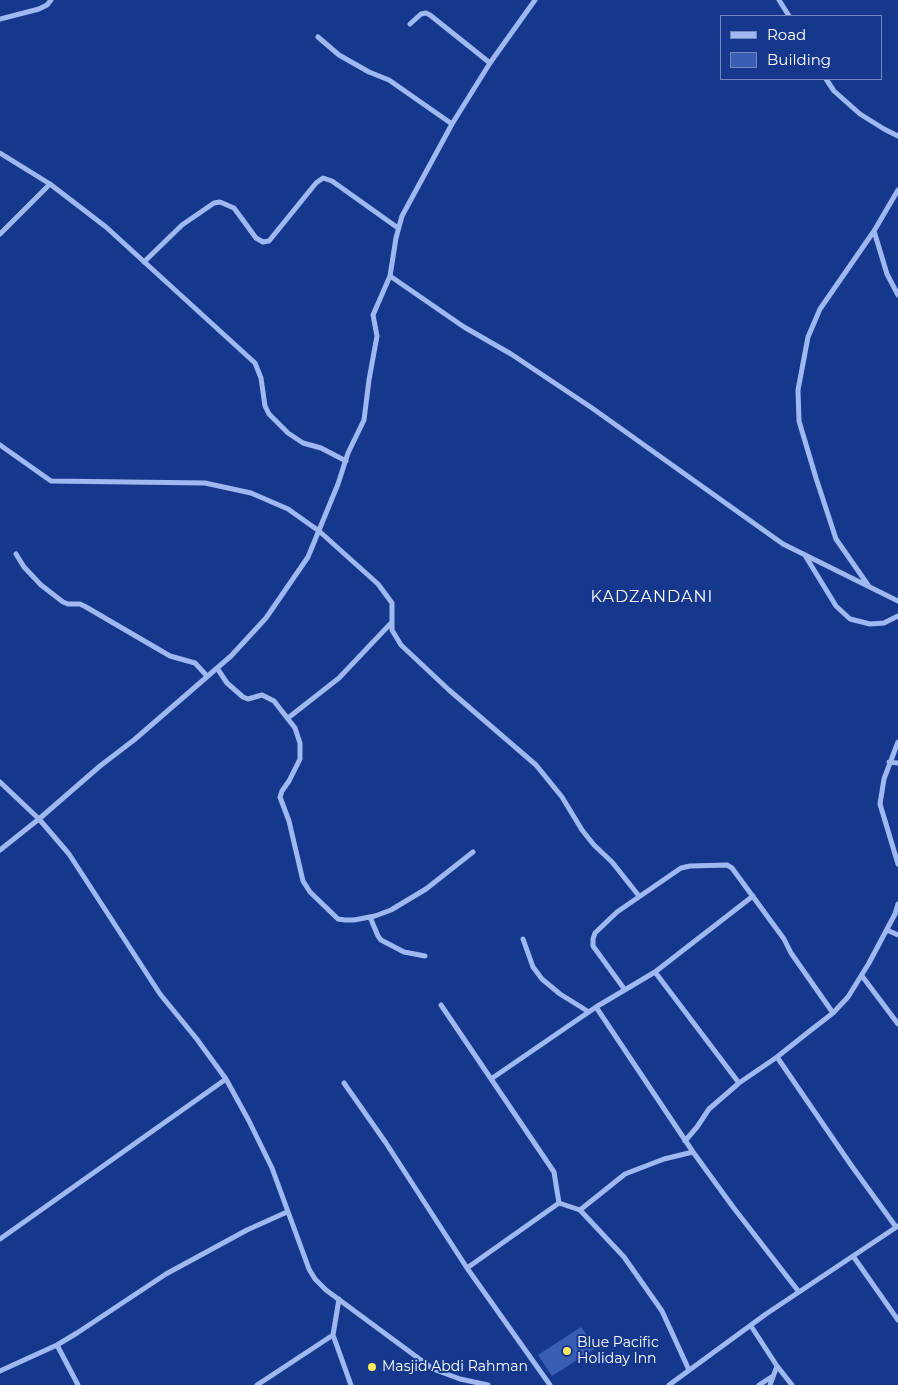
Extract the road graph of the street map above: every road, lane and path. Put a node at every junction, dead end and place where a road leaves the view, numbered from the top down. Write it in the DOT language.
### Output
graph roads {
  1 [pos="51,0"];
  2 [pos="535,0"];
  3 [pos="779,0"];
  4 [pos="788,15"];
  5 [pos="0,19"];
  6 [pos="410,24"];
  7 [pos="318,37"];
  8 [pos="490,63"];
  9 [pos="827,80"];
  10 [pos="452,124"];
  11 [pos="898,136"];
  12 [pos="0,153"];
  13 [pos="50,184"];
  14 [pos="898,190"];
  15 [pos="398,228"];
  16 [pos="874,231"];
  17 [pos="0,234"];
  18 [pos="144,262"];
  19 [pos="390,276"];
  20 [pos="898,295"];
  21 [pos="1,448"];
  22 [pos="346,461"];
  23 [pos="319,531"];
  24 [pos="16,554"];
  25 [pos="806,557"];
  26 [pos="868,586"];
  27 [pos="898,601"];
  28 [pos="898,616"];
  29 [pos="392,622"];
  30 [pos="217,668"];
  31 [pos="207,676"];
  32 [pos="288,718"];
  33 [pos="898,742"];
  34 [pos="889,762"];
  35 [pos="898,763"];
  36 [pos="0,782"];
  37 [pos="39,820"];
  38 [pos="0,850"];
  39 [pos="473,852"];
  40 [pos="898,864"];
  41 [pos="639,896"];
  42 [pos="753,896"];
  43 [pos="898,904"];
  44 [pos="370,917"];
  45 [pos="887,930"];
  46 [pos="898,935"];
  47 [pos="522,939"];
  48 [pos="425,956"];
  49 [pos="655,972"];
  50 [pos="862,976"];
  51 [pos="625,990"];
  52 [pos="441,1005"];
  53 [pos="596,1007"];
  54 [pos="589,1012"];
  55 [pos="833,1013"];
  56 [pos="898,1024"];
  57 [pos="777,1057"];
  58 [pos="226,1079"];
  59 [pos="491,1079"];
  60 [pos="739,1083"];
  61 [pos="344,1084"];
  62 [pos="685,1141"];
  63 [pos="693,1152"];
  64 [pos="559,1203"];
  65 [pos="580,1210"];
  66 [pos="287,1212"];
  67 [pos="897,1226"];
  68 [pos="0,1238"];
  69 [pos="852,1256"];
  70 [pos="467,1268"];
  71 [pos="799,1292"];
  72 [pos="339,1299"];
  73 [pos="898,1320"];
  74 [pos="751,1326"];
  75 [pos="333,1335"];
  76 [pos="57,1345"];
  77 [pos="777,1366"];
  78 [pos="689,1370"];
  79 [pos="0,1371"];
  80 [pos="773,1376"];
  81 [pos="78,1385"];
  82 [pos="257,1385"];
  83 [pos="351,1385"];
  84 [pos="488,1385"];
  85 [pos="550,1385"];
  86 [pos="669,1385"];
  87 [pos="758,1385"];
  88 [pos="770,1385"];
  89 [pos="792,1385"];
  1 -- 5 [label="street"];
  2 -- 8 [label="street"];
  3 -- 4 [label="street"];
  6 -- 8 [label="street"];
  7 -- 10 [label="street"];
  8 -- 10 [label="street"];
  9 -- 11 [label="street"];
  10 -- 15 [label="street"];
  12 -- 13 [label="street"];
  13 -- 17 [label="street"];
  13 -- 18 [label="street"];
  14 -- 16 [label="street"];
  15 -- 18 [label="street"];
  15 -- 19 [label="street"];
  16 -- 20 [label="street"];
  16 -- 26 [label="street"];
  18 -- 22 [label="street"];
  19 -- 22 [label="street"];
  19 -- 25 [label="street"];
  21 -- 23 [label="street"];
  22 -- 23 [label="street"];
  23 -- 29 [label="street"];
  23 -- 30 [label="street"];
  24 -- 31 [label="street"];
  25 -- 26 [label="street"];
  25 -- 28 [label="street"];
  26 -- 27 [label="street"];
  29 -- 32 [label="street"];
  29 -- 41 [label="street"];
  30 -- 31 [label="street"];
  30 -- 32 [label="street"];
  31 -- 37 [label="street"];
  32 -- 44 [label="street"];
  33 -- 34 [label="street"];
  34 -- 35 [label="street"];
  34 -- 40 [label="street"];
  36 -- 37 [label="street"];
  37 -- 38 [label="street"];
  37 -- 58 [label="street"];
  39 -- 44 [label="street"];
  41 -- 42 [label="street"];
  41 -- 51 [label="street"];
  42 -- 49 [label="street"];
  42 -- 55 [label="street"];
  43 -- 45 [label="street"];
  44 -- 48 [label="street"];
  45 -- 46 [label="street"];
  45 -- 50 [label="street"];
  47 -- 54 [label="street"];
  49 -- 51 [label="street"];
  49 -- 60 [label="street"];
  50 -- 55 [label="street"];
  50 -- 56 [label="street"];
  51 -- 53 [label="street"];
  52 -- 59 [label="street"];
  53 -- 54 [label="street"];
  53 -- 62 [label="street"];
  54 -- 59 [label="street"];
  55 -- 57 [label="street"];
  57 -- 60 [label="street"];
  57 -- 67 [label="street"];
  58 -- 66 [label="street"];
  58 -- 68 [label="street"];
  59 -- 64 [label="street"];
  60 -- 62 [label="street"];
  61 -- 70 [label="street"];
  62 -- 63 [label="street"];
  63 -- 65 [label="street"];
  63 -- 71 [label="street"];
  64 -- 65 [label="street"];
  64 -- 70 [label="street"];
  65 -- 78 [label="street"];
  66 -- 72 [label="street"];
  66 -- 76 [label="street"];
  67 -- 69 [label="street"];
  69 -- 71 [label="street"];
  69 -- 73 [label="street"];
  70 -- 85 [label="street"];
  71 -- 74 [label="street"];
  72 -- 75 [label="street"];
  72 -- 84 [label="street"];
  74 -- 77 [label="street"];
  74 -- 78 [label="street"];
  75 -- 82 [label="street"];
  75 -- 83 [label="street"];
  76 -- 79 [label="street"];
  76 -- 81 [label="street"];
  77 -- 80 [label="street"];
  77 -- 89 [label="street"];
  78 -- 86 [label="street"];
  80 -- 87 [label="street"];
  80 -- 88 [label="street"];
}
